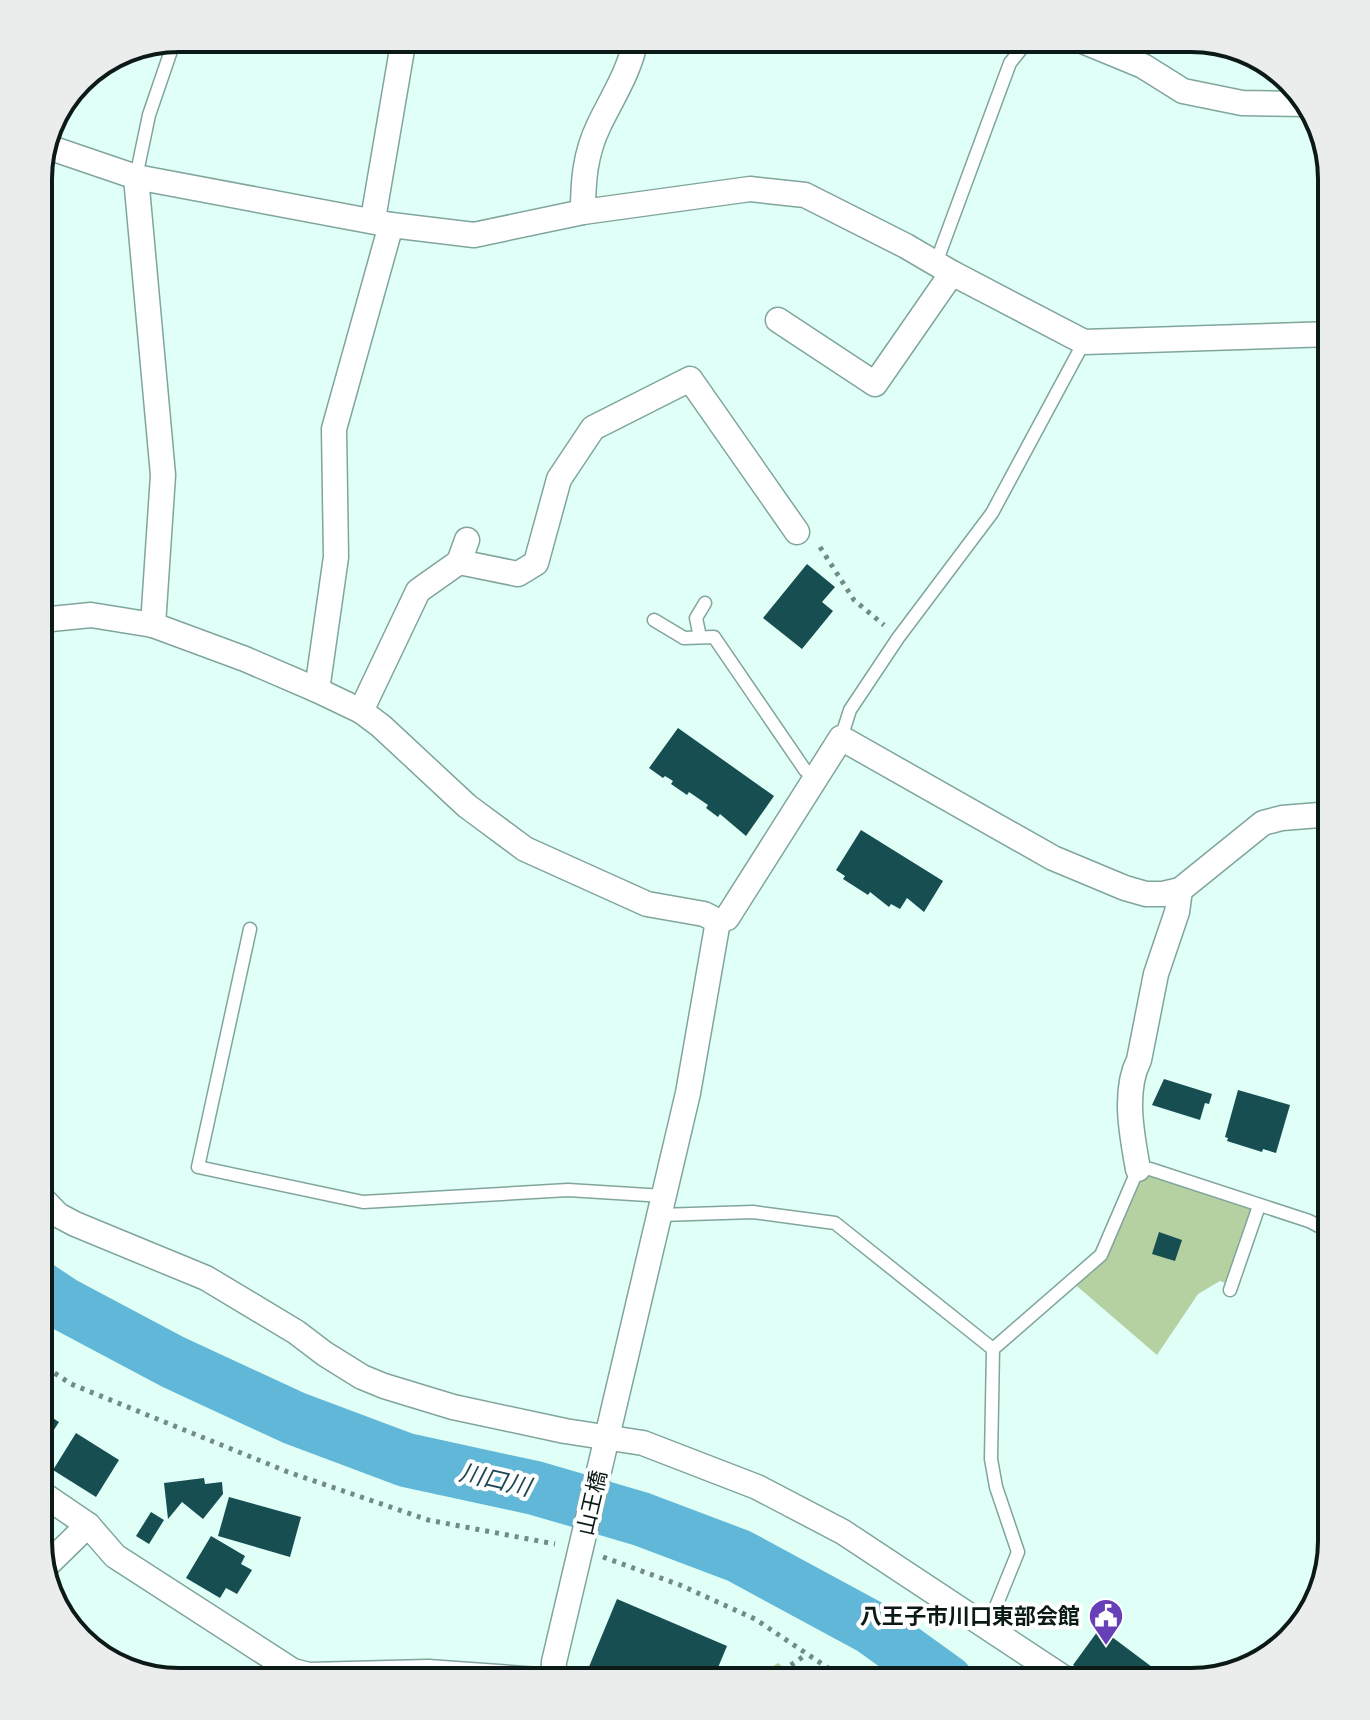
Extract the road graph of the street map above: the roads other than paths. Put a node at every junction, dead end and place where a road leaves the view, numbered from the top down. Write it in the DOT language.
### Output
graph roads {
  1 [pos="402,52"];
  2 [pos="632,52"];
  3 [pos="1019,52"];
  4 [pos="1109,52"];
  5 [pos="170,53"];
  6 [pos="1294,104"];
  7 [pos="55,150"];
  8 [pos="136,177"];
  9 [pos="583,212"];
  10 [pos="382,222"];
  11 [pos="944,268"];
  12 [pos="778,320"];
  13 [pos="1318,334"];
  14 [pos="1084,342"];
  15 [pos="805,534"];
  16 [pos="705,603"];
  17 [pos="52,617"];
  18 [pos="654,620"];
  19 [pos="153,625"];
  20 [pos="700,637"];
  21 [pos="317,690"];
  22 [pos="361,711"];
  23 [pos="841,738"];
  24 [pos="817,777"];
  25 [pos="1318,815"];
  26 [pos="1180,890"];
  27 [pos="718,921"];
  28 [pos="250,929"];
  29 [pos="1138,1169"];
  30 [pos="662,1206"];
  31 [pos="1259,1206"];
  32 [pos="52,1209"];
  33 [pos="1318,1226"];
  34 [pos="1230,1290"];
  35 [pos="993,1349"];
  36 [pos="605,1447"];
  37 [pos="52,1501"];
  38 [pos="88,1525"];
  39 [pos="53,1559"];
  40 [pos="988,1626"];
  41 [pos="275,1668"];
  42 [pos="554,1668"];
  43 [pos="1050,1668"];
  1 -- 10 [label="street"];
  2 -- 9 [label="street"];
  3 -- 11 [label="lane"];
  4 -- 6 [label="street"];
  5 -- 8 [label="lane"];
  7 -- 8 [label="street"];
  8 -- 10 [label="street"];
  8 -- 19 [label="street"];
  9 -- 10 [label="street"];
  9 -- 11 [label="street"];
  10 -- 21 [label="street"];
  11 -- 12 [label="street"];
  11 -- 14 [label="street"];
  13 -- 14 [label="street"];
  14 -- 23 [label="lane"];
  15 -- 22 [label="street"];
  16 -- 20 [label="lane"];
  17 -- 19 [label="street"];
  18 -- 20 [label="lane"];
  19 -- 21 [label="street"];
  20 -- 24 [label="lane"];
  21 -- 22 [label="street"];
  22 -- 27 [label="street"];
  23 -- 24 [label="street"];
  23 -- 26 [label="street"];
  24 -- 27 [label="street"];
  25 -- 26 [label="street"];
  26 -- 29 [label="street"];
  27 -- 30 [label="street, 山王橋"];
  28 -- 30 [label="lane"];
  29 -- 31 [label="lane"];
  29 -- 35 [label="lane"];
  30 -- 35 [label="lane"];
  30 -- 36 [label="street, 山王橋"];
  31 -- 33 [label="lane"];
  31 -- 34 [label="lane"];
  32 -- 36 [label="street"];
  35 -- 40 [label="lane"];
  36 -- 40 [label="street"];
  36 -- 42 [label="street, 山王橋"];
  37 -- 38 [label="street"];
  38 -- 39 [label="street"];
  38 -- 41 [label="street"];
  40 -- 43 [label="street"];
}
